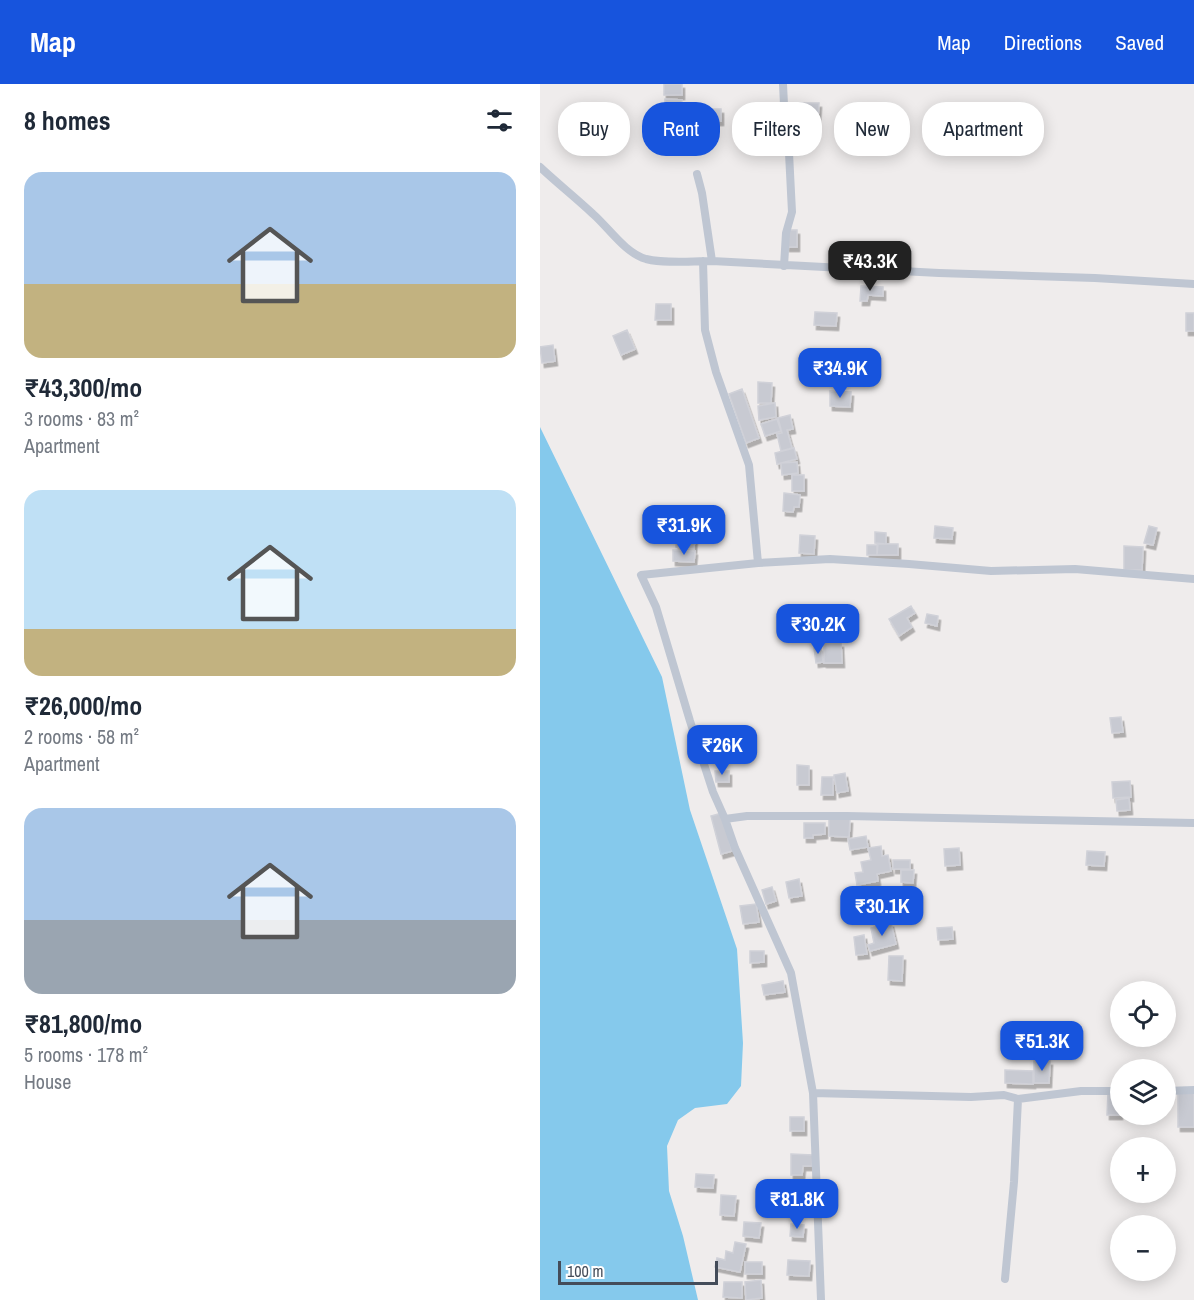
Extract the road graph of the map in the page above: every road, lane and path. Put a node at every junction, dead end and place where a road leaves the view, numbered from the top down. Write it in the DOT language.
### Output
graph roads {
  1 [pos="783,84"];
  2 [pos="540,167"];
  3 [pos="697,174"];
  4 [pos="707,261"];
  5 [pos="784,266"];
  6 [pos="1194,284"];
  7 [pos="758,563"];
  8 [pos="1194,579"];
  9 [pos="725,819"];
  10 [pos="1194,823"];
  11 [pos="1176,1090"];
  12 [pos="1194,1090"];
  13 [pos="1110,1091"];
  14 [pos="813,1093"];
  15 [pos="1018,1099"];
  16 [pos="1005,1279"];
  17 [pos="821,1300"];
  1 -- 5 [label="street"];
  2 -- 4 [label="street"];
  3 -- 4 [label="street"];
  4 -- 5 [label="street"];
  4 -- 7 [label="street"];
  5 -- 6 [label="street"];
  7 -- 8 [label="street"];
  7 -- 9 [label="street"];
  9 -- 10 [label="street"];
  9 -- 14 [label="street"];
  11 -- 12 [label="street"];
  13 -- 15 [label="street"];
  14 -- 15 [label="street"];
  14 -- 17 [label="street"];
  15 -- 16 [label="street"];
}
